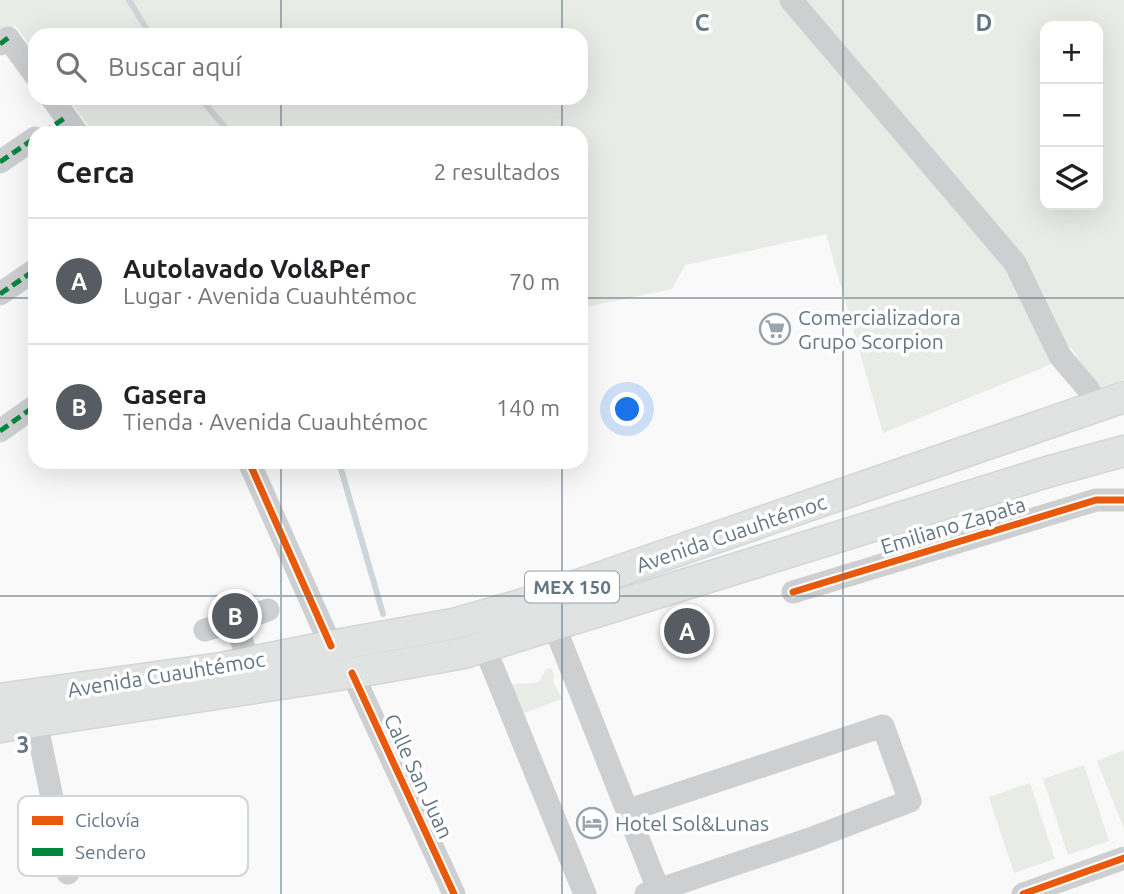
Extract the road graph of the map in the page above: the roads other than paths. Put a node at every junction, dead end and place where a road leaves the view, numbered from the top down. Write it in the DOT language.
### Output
graph roads {
  1 [pos="791,0"];
  2 [pos="4,41"];
  3 [pos="28,67"];
  4 [pos="57,105"];
  5 [pos="71,125"];
  6 [pos="28,143"];
  7 [pos="0,162"];
  8 [pos="28,275"];
  9 [pos="0,294"];
  10 [pos="1111,401"];
  11 [pos="28,410"];
  12 [pos="0,431"];
  13 [pos="1124,451"];
  14 [pos="252,469"];
  15 [pos="1124,500"];
  16 [pos="793,592"];
  17 [pos="268,610"];
  18 [pos="235,621"];
  19 [pos="554,625"];
  20 [pos="205,630"];
  21 [pos="331,646"];
  22 [pos="484,646"];
  23 [pos="248,662"];
  24 [pos="352,673"];
  25 [pos="0,699"];
  26 [pos="36,722"];
  27 [pos="0,727"];
  28 [pos="52,796"];
  29 [pos="629,810"];
  30 [pos="1124,858"];
  31 [pos="652,891"];
  32 [pos="454,894"];
  33 [pos="585,894"];
  34 [pos="1023,894"];
  1 -- 10 [label="street"];
  2 -- 3 [label="street"];
  4 -- 5 [label="street"];
  6 -- 7 [label="street"];
  8 -- 9 [label="street"];
  10 -- 21 [label="main road, Avenida Cuauhtémoc / MEX 150"];
  11 -- 12 [label="street"];
  13 -- 19 [label="main road, MEX 150"];
  14 -- 21 [label="street"];
  15 -- 16 [label="street, Emiliano Zapata"];
  17 -- 18 [label="street"];
  18 -- 20 [label="street"];
  18 -- 23 [label="street"];
  19 -- 22 [label="main road, MEX 150"];
  19 -- 29 [label="street"];
  21 -- 23 [label="main road, Avenida Cuauhtémoc / MEX 150"];
  22 -- 24 [label="main road, MEX 150"];
  22 -- 33 [label="street"];
  23 -- 25 [label="main road, Avenida Cuauhtémoc / MEX 150"];
  24 -- 26 [label="main road, MEX 150"];
  24 -- 32 [label="street, Calle San Juan"];
  26 -- 27 [label="main road, MEX 150"];
  26 -- 28 [label="street"];
  29 -- 31 [label="street"];
  29 -- 31 [label="street"];
  30 -- 34 [label="street"];
}
